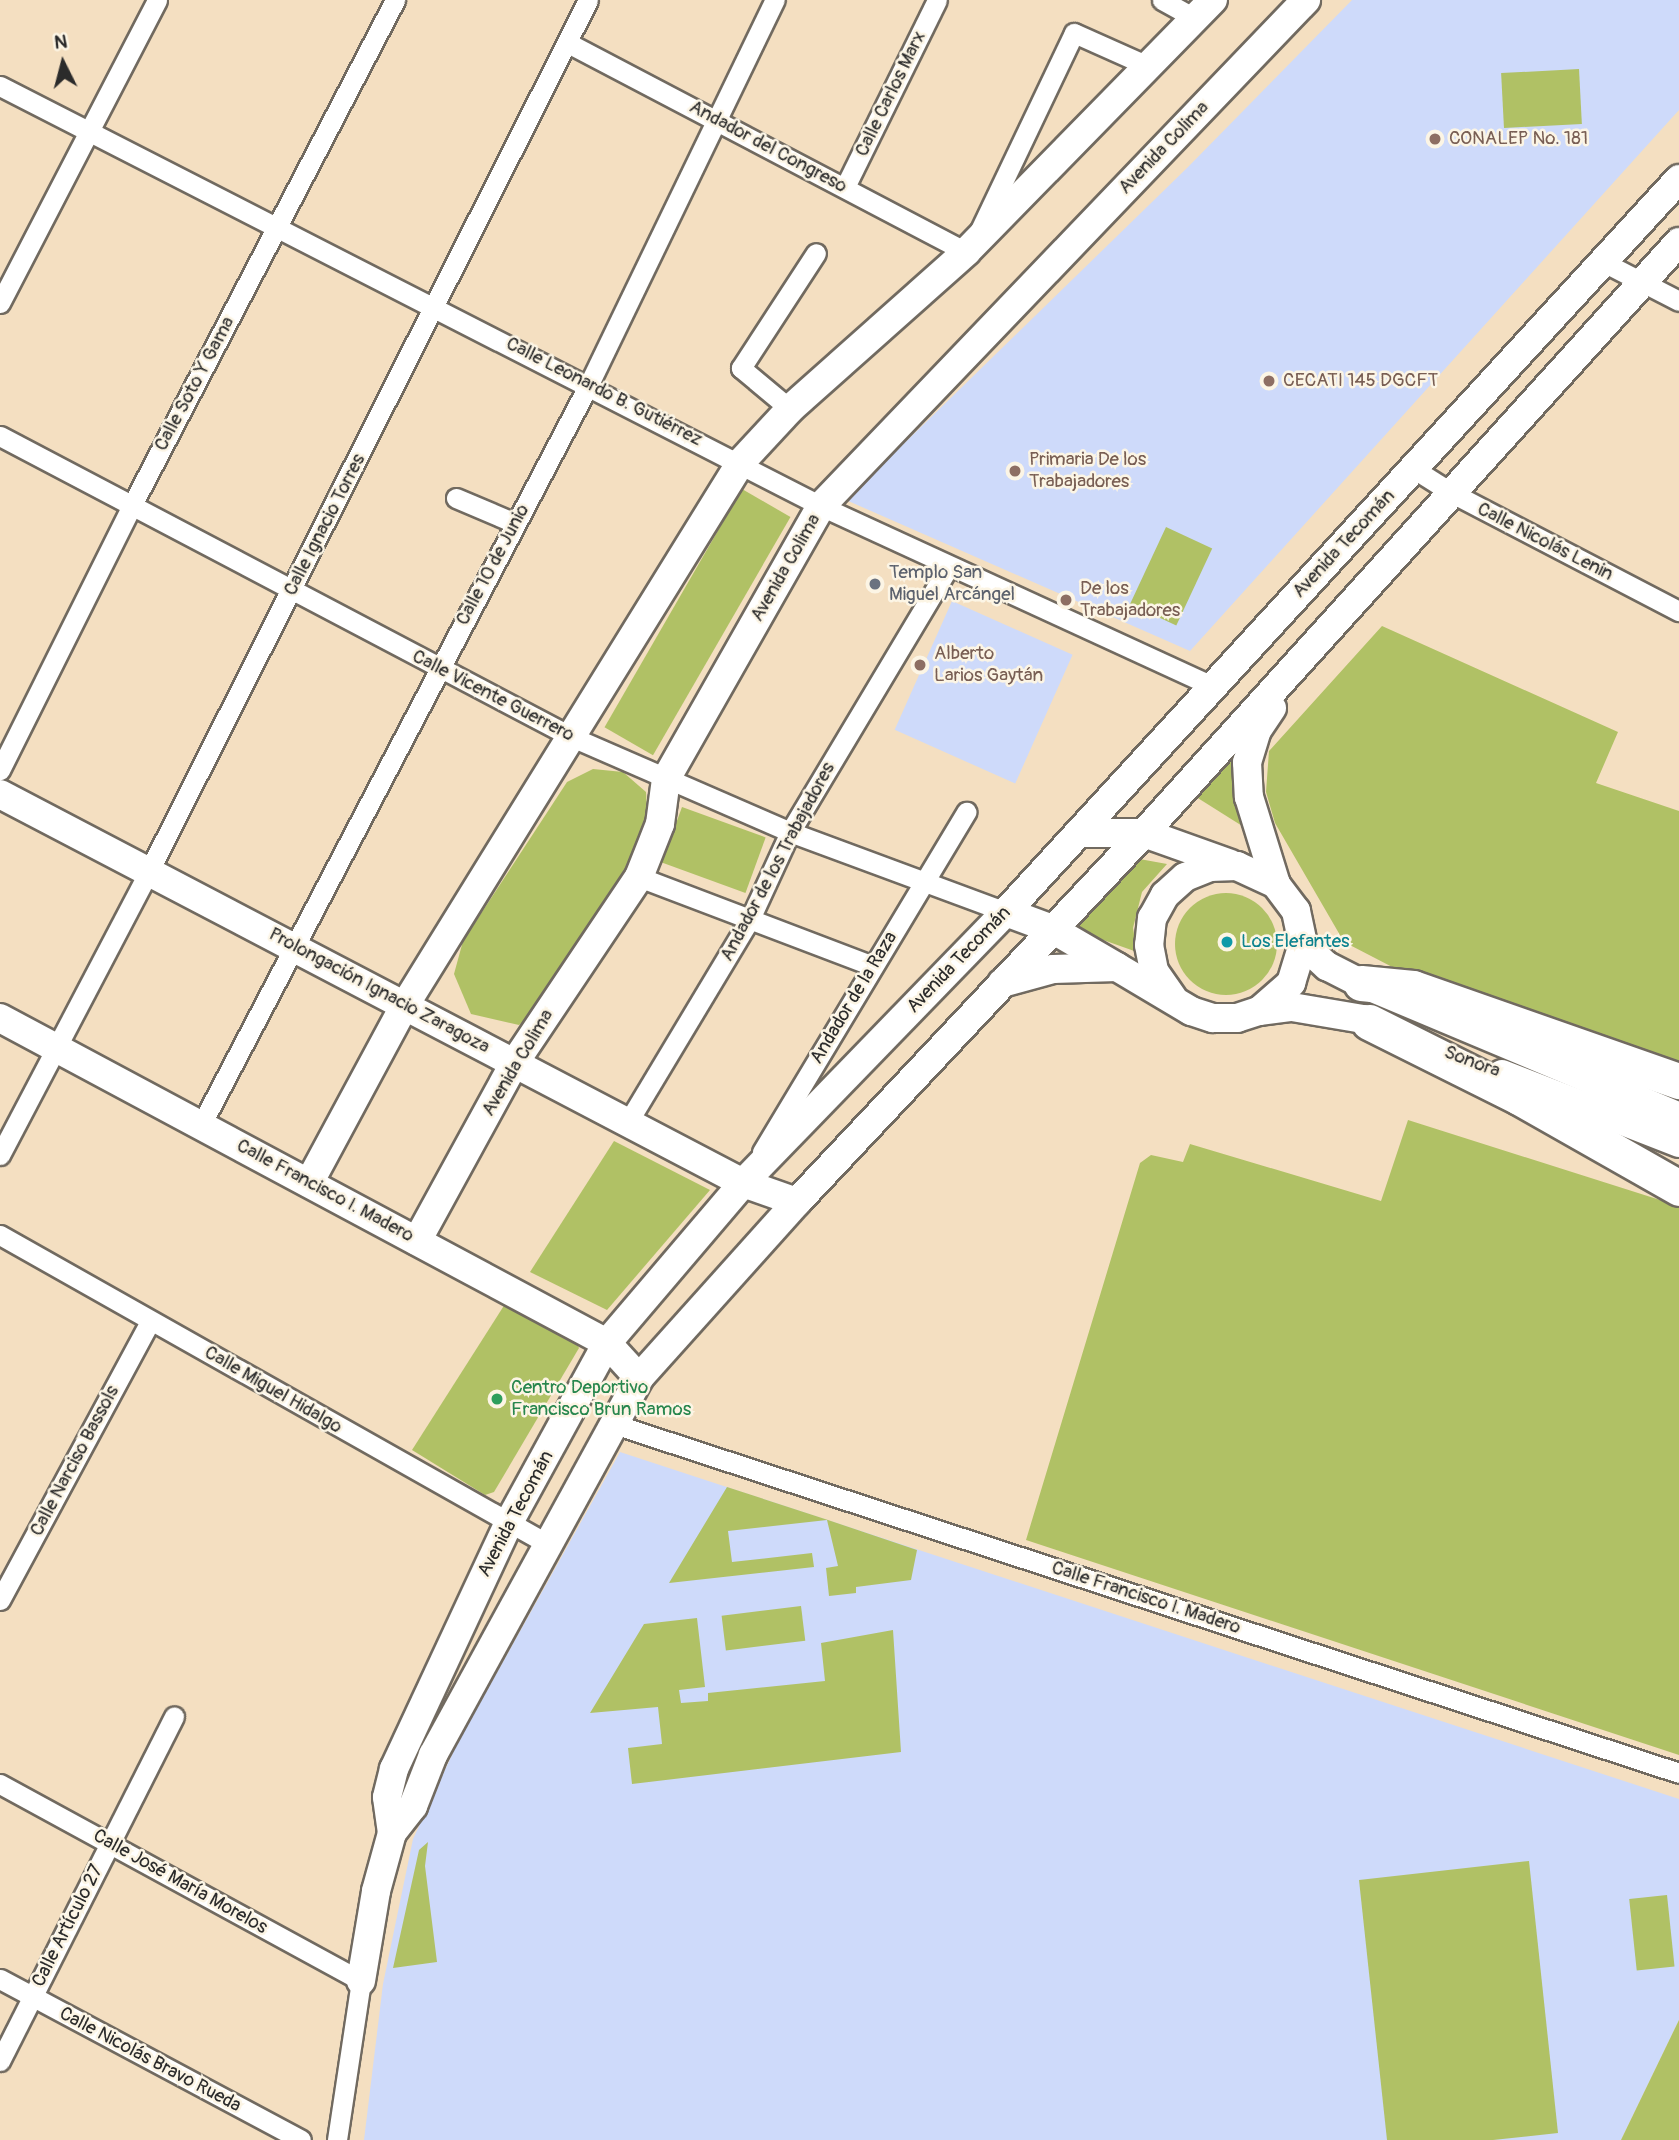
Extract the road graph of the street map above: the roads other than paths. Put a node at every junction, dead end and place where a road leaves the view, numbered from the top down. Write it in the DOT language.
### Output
graph roads {
  1 [pos="157,0"];
  2 [pos="396,0"];
  3 [pos="587,0"];
  4 [pos="775,0"];
  5 [pos="937,0"];
  6 [pos="1162,0"];
  7 [pos="1306,0"];
  8 [pos="1204,9"];
  9 [pos="568,43"];
  10 [pos="1149,66"];
  11 [pos="0,86"];
  12 [pos="713,119"];
  13 [pos="89,131"];
  14 [pos="1679,178"];
  15 [pos="845,187"];
  16 [pos="277,226"];
  17 [pos="1679,242"];
  18 [pos="970,248"];
  19 [pos="816,253"];
  20 [pos="1605,262"];
  21 [pos="1642,283"];
  22 [pos="1679,301"];
  23 [pos="0,303"];
  24 [pos="435,307"];
  25 [pos="589,384"];
  26 [pos="790,409"];
  27 [pos="0,436"];
  28 [pos="741,462"];
  29 [pos="1413,469"];
  30 [pos="1452,493"];
  31 [pos="456,498"];
  32 [pos="821,506"];
  33 [pos="131,507"];
  34 [pos="515,523"];
  35 [pos="949,566"];
  36 [pos="292,589"];
  37 [pos="1679,611"];
  38 [pos="1309,650"];
  39 [pos="438,669"];
  40 [pos="1213,687"];
  41 [pos="572,737"];
  42 [pos="0,770"];
  43 [pos="666,779"];
  44 [pos="0,794"];
  45 [pos="966,813"];
  46 [pos="790,832"];
  47 [pos="1079,833"];
  48 [pos="1144,833"];
  49 [pos="1237,866"];
  50 [pos="149,871"];
  51 [pos="639,877"];
  52 [pos="925,881"];
  53 [pos="1276,884"];
  54 [pos="1006,912"];
  55 [pos="750,919"];
  56 [pos="1052,929"];
  57 [pos="1303,944"];
  58 [pos="296,948"];
  59 [pos="873,966"];
  60 [pos="1117,967"];
  61 [pos="1002,983"];
  62 [pos="1361,984"];
  63 [pos="1172,997"];
  64 [pos="405,1005"];
  65 [pos="1259,1011"];
  66 [pos="0,1018"];
  67 [pos="1369,1022"];
  68 [pos="58,1048"];
  69 [pos="514,1062"];
  70 [pos="1679,1081"];
  71 [pos="1679,1117"];
  72 [pos="628,1122"];
  73 [pos="201,1125"];
  74 [pos="1679,1143"];
  75 [pos="0,1155"];
  76 [pos="309,1183"];
  77 [pos="743,1183"];
  78 [pos="1679,1188"];
  79 [pos="797,1202"];
  80 [pos="0,1236"];
  81 [pos="417,1241"];
  82 [pos="150,1321"];
  83 [pos="607,1343"];
  84 [pos="639,1378"];
  85 [pos="614,1424"];
  86 [pos="508,1524"];
  87 [pos="547,1543"];
  88 [pos="0,1600"];
  89 [pos="174,1716"];
  90 [pos="1679,1773"];
  91 [pos="0,1784"];
  92 [pos="392,1833"];
  93 [pos="110,1844"];
  94 [pos="0,1979"];
  95 [pos="361,1981"];
  96 [pos="32,1996"];
  97 [pos="0,2060"];
  98 [pos="301,2140"];
  99 [pos="337,2140"];
  1 -- 13 [label="street"];
  2 -- 16 [label="street, Calle Soto Y Gama"];
  3 -- 9 [label="street, Calle Ignacio Torres"];
  4 -- 12 [label="street, Calle 10 de Junio"];
  5 -- 15 [label="street, Calle Carlos Marx"];
  6 -- 8 [label="street"];
  7 -- 32 [label="street, Avenida Colima"];
  8 -- 10 [label="street"];
  9 -- 12 [label="street, Andador del Congreso"];
  9 -- 24 [label="street, Calle Ignacio Torres"];
  10 -- 18 [label="street"];
  10 -- 18 [label="street"];
  11 -- 13 [label="street, Calle Leonardo B. Gutiérrez"];
  12 -- 15 [label="street, Andador del Congreso"];
  12 -- 25 [label="street, Calle 10 de Junio"];
  13 -- 16 [label="street, Calle Leonardo B. Gutiérrez"];
  13 -- 23 [label="street"];
  14 -- 20 [label="street, Avenida Tecomán"];
  15 -- 18 [label="street, Andador del Congreso"];
  16 -- 24 [label="street, Calle Leonardo B. Gutiérrez"];
  16 -- 33 [label="street, Calle Soto Y Gama"];
  17 -- 21 [label="street, Avenida Tecomán"];
  18 -- 26 [label="street"];
  19 -- 26 [label="street"];
  20 -- 21 [label="street"];
  20 -- 29 [label="street, Avenida Tecomán"];
  21 -- 22 [label="street"];
  21 -- 30 [label="street, Avenida Tecomán"];
  24 -- 25 [label="street, Calle Leonardo B. Gutiérrez"];
  24 -- 36 [label="street, Calle Ignacio Torres"];
  25 -- 28 [label="street, Calle Leonardo B. Gutiérrez"];
  25 -- 34 [label="street, Calle 10 de Junio"];
  26 -- 28 [label="street"];
  27 -- 33 [label="street, Calle Vicente Guerrero"];
  28 -- 32 [label="street, Calle Leonardo B. Gutiérrez"];
  28 -- 41 [label="street"];
  29 -- 30 [label="street, Calle Nicolás Lenin"];
  29 -- 40 [label="street, Avenida Tecomán"];
  30 -- 37 [label="street, Calle Nicolás Lenin"];
  30 -- 38 [label="street, Avenida Tecomán"];
  31 -- 34 [label="street"];
  32 -- 35 [label="street, Calle Leonardo B. Gutiérrez"];
  32 -- 43 [label="street, Avenida Colima"];
  33 -- 36 [label="street, Calle Vicente Guerrero"];
  33 -- 42 [label="street, Calle Soto Y Gama"];
  34 -- 39 [label="street, Calle 10 de Junio"];
  35 -- 40 [label="street, Calle Leonardo B. Gutiérrez"];
  35 -- 46 [label="street, Andador de los Trabajadores"];
  36 -- 39 [label="street, Calle Vicente Guerrero"];
  36 -- 50 [label="street, Calle Ignacio Torres"];
  38 -- 48 [label="street, Avenida Tecomán"];
  38 -- 53 [label="street"];
  39 -- 41 [label="street, Calle Vicente Guerrero"];
  39 -- 58 [label="street, Calle 10 de Junio"];
  40 -- 47 [label="street, Avenida Tecomán"];
  41 -- 43 [label="street, Calle Vicente Guerrero"];
  41 -- 64 [label="street"];
  43 -- 46 [label="street, Calle Vicente Guerrero"];
  43 -- 51 [label="street, Avenida Colima"];
  44 -- 50 [label="street, Prolongación Ignacio Zaragoza"];
  45 -- 52 [label="street, Andador de la Raza"];
  46 -- 52 [label="street, Calle Vicente Guerrero"];
  46 -- 55 [label="street, Andador de los Trabajadores"];
  47 -- 48 [label="street, Sonora"];
  47 -- 54 [label="street, Avenida Tecomán"];
  48 -- 49 [label="street, Sonora"];
  48 -- 56 [label="street, Avenida Tecomán"];
  49 -- 53 [label="street, Sonora"];
  49 -- 63 [label="street, Sonora"];
  50 -- 58 [label="street, Prolongación Ignacio Zaragoza"];
  50 -- 68 [label="street, Calle Ignacio Torres"];
  51 -- 55 [label="street"];
  51 -- 69 [label="street, Avenida Colima"];
  52 -- 54 [label="street, Calle Vicente Guerrero"];
  52 -- 59 [label="street, Andador de la Raza"];
  53 -- 57 [label="street, Sonora"];
  54 -- 56 [label="street"];
  54 -- 77 [label="street, Avenida Tecomán"];
  55 -- 59 [label="street"];
  55 -- 72 [label="street, Andador de los Trabajadores"];
  56 -- 60 [label="street"];
  56 -- 61 [label="street, Avenida Tecomán"];
  57 -- 62 [label="street, Sonora"];
  57 -- 65 [label="street, Sonora"];
  58 -- 64 [label="street, Prolongación Ignacio Zaragoza"];
  58 -- 73 [label="street, Calle 10 de Junio"];
  59 -- 77 [label="street, Andador de la Raza"];
  60 -- 61 [label="street"];
  60 -- 63 [label="street"];
  61 -- 79 [label="street, Avenida Tecomán"];
  62 -- 70 [label="highway"];
  62 -- 71 [label="street, Sonora"];
  63 -- 65 [label="street, Sonora"];
  64 -- 69 [label="street, Prolongación Ignacio Zaragoza"];
  64 -- 76 [label="street"];
  65 -- 67 [label="street, Sonora"];
  66 -- 68 [label="street, Calle Francisco I. Madero"];
  67 -- 74 [label="street, Sonora"];
  67 -- 78 [label="highway"];
  68 -- 73 [label="street, Calle Francisco I. Madero"];
  68 -- 75 [label="street, Calle Ignacio Torres"];
  69 -- 72 [label="street, Prolongación Ignacio Zaragoza"];
  69 -- 81 [label="street, Avenida Colima"];
  72 -- 77 [label="street, Prolongación Ignacio Zaragoza"];
  73 -- 76 [label="street, Calle Francisco I. Madero"];
  76 -- 81 [label="street, Calle Francisco I. Madero"];
  77 -- 79 [label="street, Prolongación Ignacio Zaragoza"];
  77 -- 83 [label="street, Avenida Tecomán"];
  79 -- 84 [label="street, Avenida Tecomán"];
  80 -- 82 [label="street, Calle Miguel Hidalgo"];
  81 -- 83 [label="street, Calle Francisco I. Madero"];
  82 -- 86 [label="street, Calle Miguel Hidalgo"];
  82 -- 88 [label="street, Calle Narciso Bassols"];
  83 -- 84 [label="street, Calle Francisco I. Madero"];
  83 -- 86 [label="street, Avenida Tecomán"];
  84 -- 85 [label="street, Avenida Tecomán"];
  85 -- 87 [label="street, Avenida Tecomán"];
  85 -- 90 [label="street, Calle Francisco I. Madero"];
  86 -- 87 [label="street, Calle Miguel Hidalgo"];
  86 -- 92 [label="street, Avenida Tecomán"];
  87 -- 92 [label="street, Avenida Tecomán"];
  89 -- 93 [label="street, Calle Artículo 27"];
  91 -- 93 [label="street, Calle José María Morelos"];
  92 -- 95 [label="street, Avenida Tecomán"];
  93 -- 95 [label="street, Calle José María Morelos"];
  93 -- 96 [label="street, Calle Artículo 27"];
  94 -- 96 [label="street, Calle Nicolás Bravo Rueda"];
  95 -- 99 [label="street, Avenida Tecomán"];
  96 -- 97 [label="street, Calle Artículo 27"];
  96 -- 98 [label="street, Calle Nicolás Bravo Rueda"];
}
